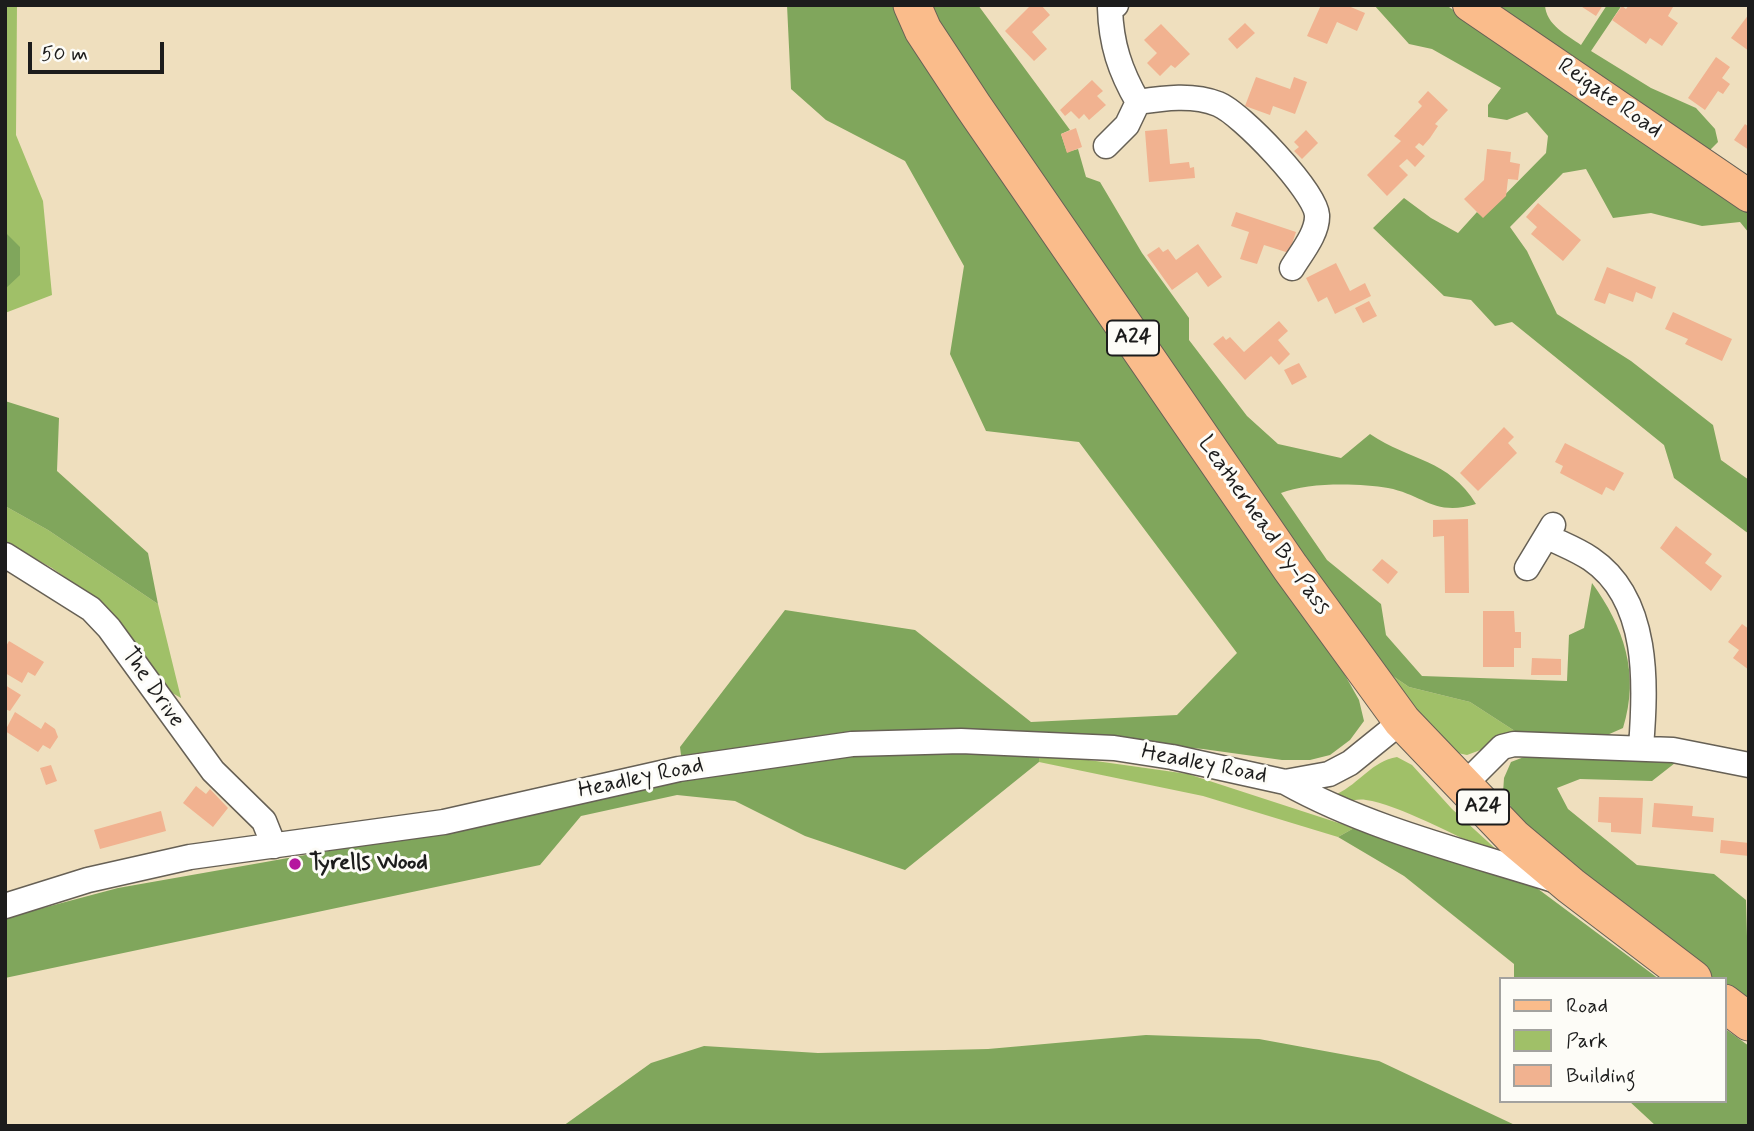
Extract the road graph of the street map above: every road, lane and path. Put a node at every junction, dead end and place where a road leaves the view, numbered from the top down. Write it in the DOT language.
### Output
graph roads {
  1 [pos="912,5"];
  2 [pos="1469,5"];
  3 [pos="1109,6"];
  4 [pos="1138,102"];
  5 [pos="1106,146"];
  6 [pos="1749,196"];
  7 [pos="1292,268"];
  8 [pos="5,555"];
  9 [pos="1527,568"];
  10 [pos="1402,720"];
  11 [pos="1641,747"];
  12 [pos="1749,765"];
  13 [pos="1285,782"];
  14 [pos="1462,787"];
  15 [pos="274,846"];
  16 [pos="1571,886"];
  17 [pos="5,906"];
  18 [pos="1690,977"];
  19 [pos="1726,1005"];
  20 [pos="1749,1022"];
  1 -- 10 [label="highway, Leatherhead By-Pass / A24"];
  2 -- 6 [label="main road, Reigate Road"];
  3 -- 4 [label="street"];
  4 -- 5 [label="street"];
  4 -- 7 [label="street"];
  8 -- 15 [label="street, The Drive"];
  9 -- 11 [label="street"];
  10 -- 13 [label="street, Headley Road"];
  10 -- 14 [label="highway, Leatherhead By-Pass / A24"];
  11 -- 12 [label="street"];
  11 -- 14 [label="street"];
  13 -- 15 [label="street, Headley Road"];
  13 -- 16 [label="street, Headley Road"];
  14 -- 16 [label="highway, Leatherhead By-Pass / A24"];
  15 -- 17 [label="street, Headley Road"];
  16 -- 18 [label="highway, Leatherhead By-Pass / A24"];
  19 -- 20 [label="highway"];
}
